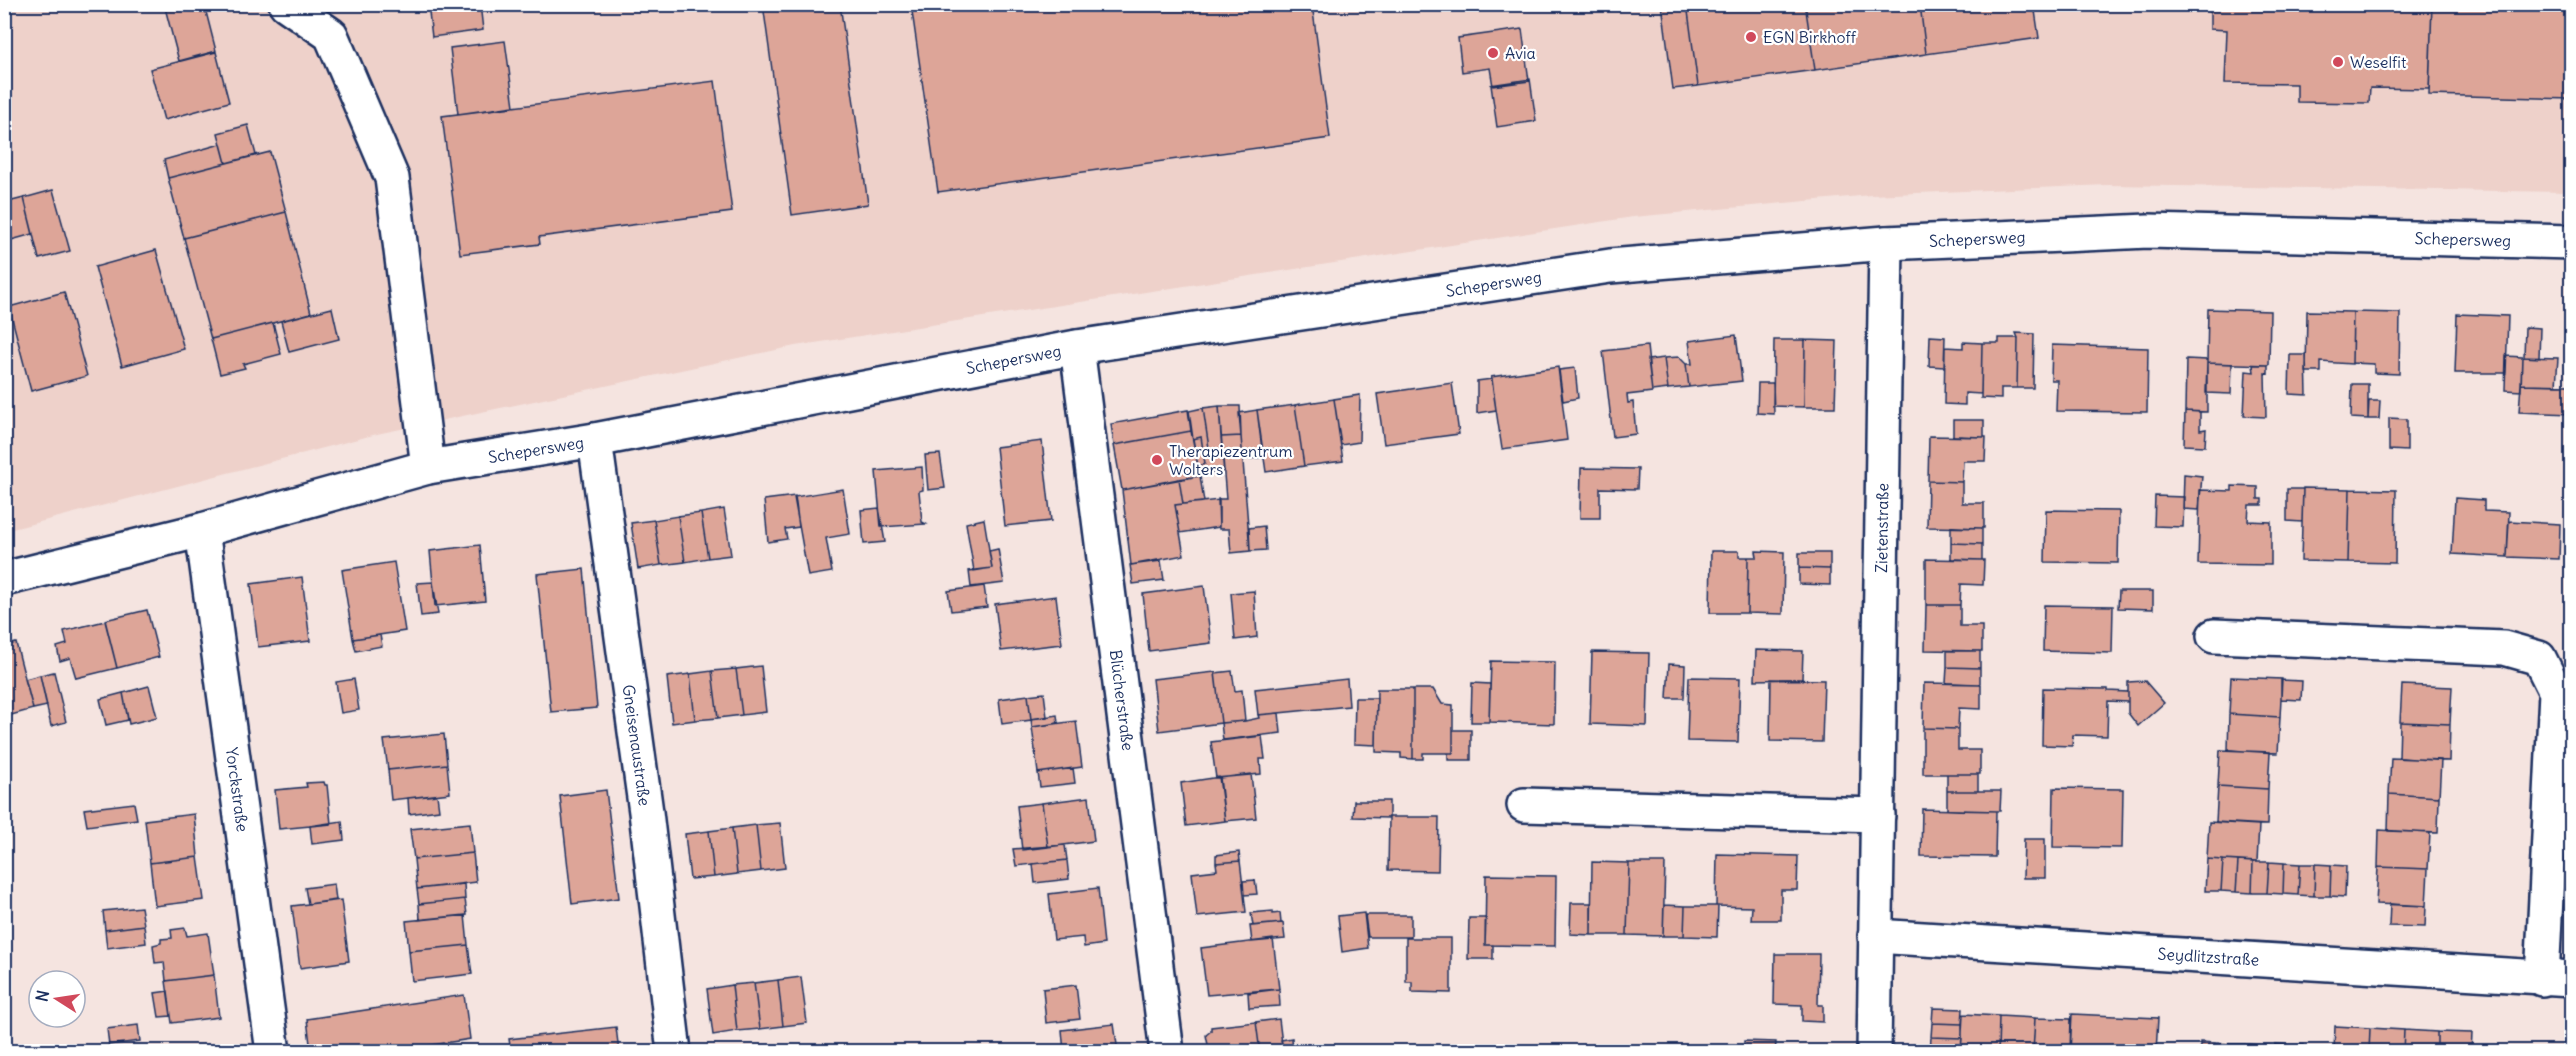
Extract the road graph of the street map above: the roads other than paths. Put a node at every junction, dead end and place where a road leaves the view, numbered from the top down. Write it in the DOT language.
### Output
graph roads {
  1 [pos="286,4"];
  2 [pos="2571,242"];
  3 [pos="1886,243"];
  4 [pos="1077,347"];
  5 [pos="595,440"];
  6 [pos="428,467"];
  7 [pos="202,530"];
  8 [pos="4,579"];
  9 [pos="2214,636"];
  10 [pos="1524,805"];
  11 [pos="1878,815"];
  12 [pos="1875,936"];
  13 [pos="2557,979"];
  14 [pos="273,1052"];
  15 [pos="674,1052"];
  16 [pos="1167,1052"];
  17 [pos="1874,1052"];
  1 -- 6 [label="street"];
  2 -- 3 [label="street, Schepersweg"];
  3 -- 4 [label="street, Schepersweg"];
  3 -- 11 [label="street, Zietenstraße"];
  4 -- 5 [label="street, Schepersweg"];
  4 -- 16 [label="street, Blücherstraße"];
  5 -- 6 [label="street, Schepersweg"];
  5 -- 15 [label="street, Gneisenaustraße"];
  6 -- 7 [label="street, Schepersweg"];
  7 -- 8 [label="street, Schepersweg"];
  7 -- 14 [label="street, Yorckstraße"];
  9 -- 13 [label="street, Seydlitzstraße"];
  10 -- 11 [label="street"];
  11 -- 12 [label="street, Zietenstraße"];
  12 -- 13 [label="street, Seydlitzstraße"];
  12 -- 17 [label="street, Zietenstraße"];
}
